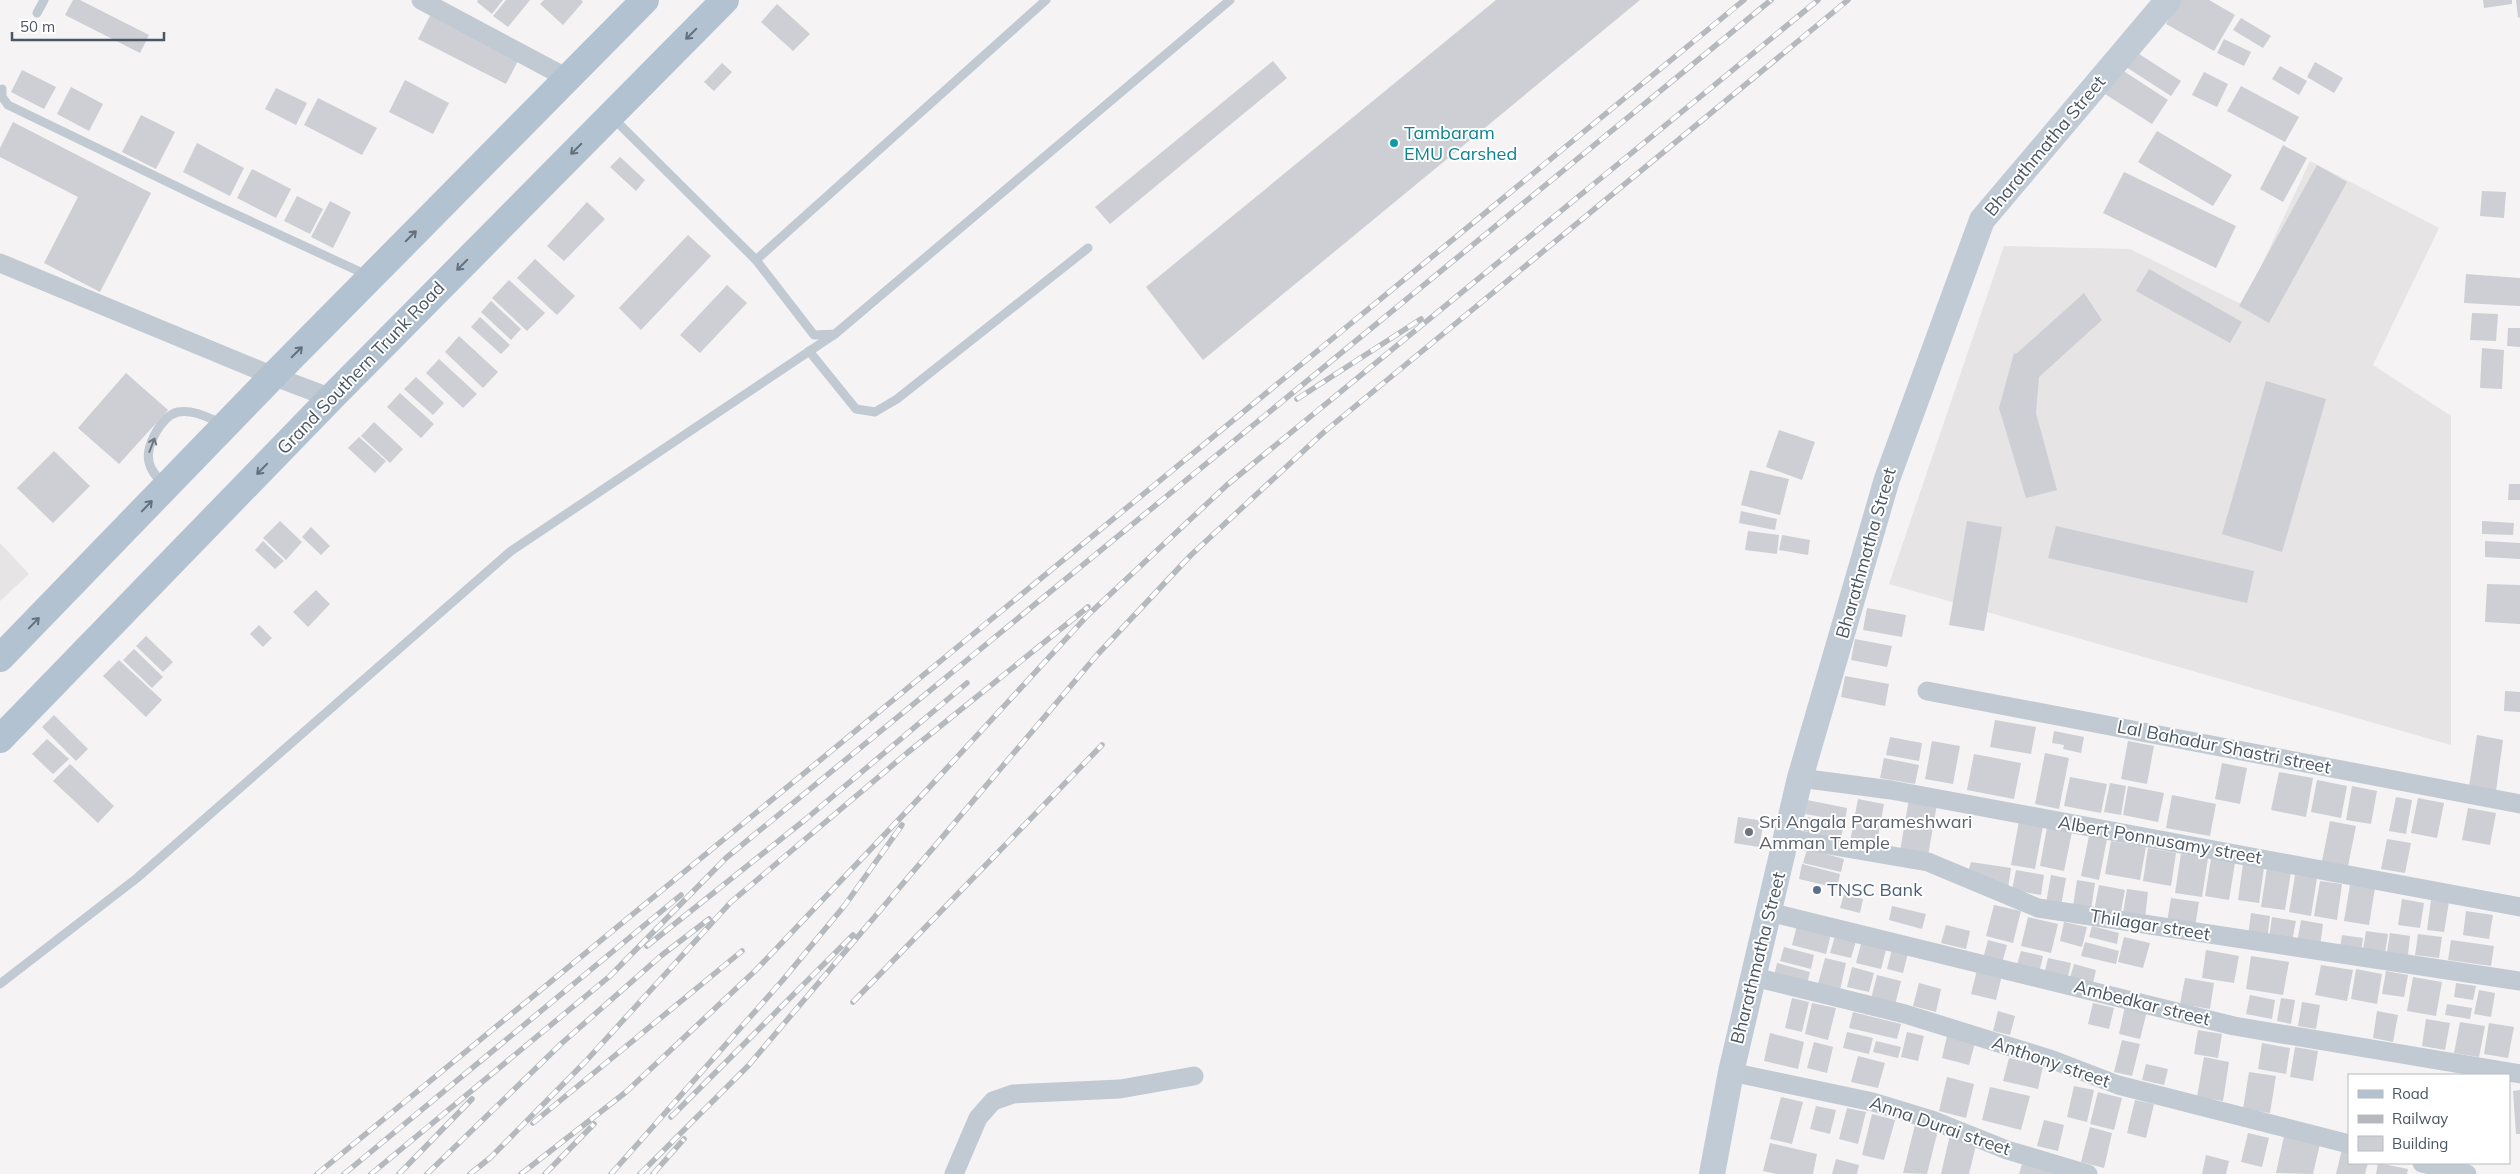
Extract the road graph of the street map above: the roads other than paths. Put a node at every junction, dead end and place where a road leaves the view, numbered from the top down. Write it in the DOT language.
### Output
graph roads {
  1 [pos="44,0"];
  2 [pos="421,0"];
  3 [pos="645,0"];
  4 [pos="725,0"];
  5 [pos="1046,0"];
  6 [pos="1230,0"];
  7 [pos="2168,0"];
  8 [pos="37,14"];
  9 [pos="567,78"];
  10 [pos="2,90"];
  11 [pos="610,115"];
  12 [pos="1088,248"];
  13 [pos="756,260"];
  14 [pos="0,263"];
  15 [pos="371,277"];
  16 [pos="835,334"];
  17 [pos="809,351"];
  18 [pos="273,376"];
  19 [pos="331,398"];
  20 [pos="226,425"];
  21 [pos="166,487"];
  22 [pos="0,658"];
  23 [pos="1927,691"];
  24 [pos="0,739"];
  25 [pos="1800,778"];
  26 [pos="2520,804"];
  27 [pos="1788,838"];
  28 [pos="2520,906"];
  29 [pos="1769,912"];
  30 [pos="1754,977"];
  31 [pos="2520,981"];
  32 [pos="0,984"];
  33 [pos="1731,1072"];
  34 [pos="2520,1074"];
  35 [pos="1194,1076"];
  36 [pos="2348,1144"];
  37 [pos="2426,1164"];
  38 [pos="954,1174"];
  39 [pos="1712,1174"];
  40 [pos="2088,1174"];
  41 [pos="2467,1174"];
  1 -- 8 [label="lane"];
  2 -- 9 [label="street"];
  3 -- 9 [label="main road"];
  4 -- 11 [label="main road, Grand Southern Trunk Road, one-way"];
  5 -- 13 [label="lane"];
  6 -- 16 [label="lane"];
  7 -- 25 [label="street, Bharathmatha Street"];
  15 -- 9 [label="main road, one-way"];
  10 -- 15 [label="lane"];
  11 -- 13 [label="lane"];
  11 -- 19 [label="main road, Grand Southern Trunk Road, one-way"];
  12 -- 17 [label="lane"];
  13 -- 16 [label="lane"];
  14 -- 18 [label="street"];
  18 -- 15 [label="main road, one-way"];
  16 -- 17 [label="lane"];
  17 -- 32 [label="lane"];
  18 -- 19 [label="street"];
  18 -- 20 [label="main road"];
  19 -- 24 [label="main road, Grand Southern Trunk Road, one-way"];
  20 -- 21 [label="main road"];
  21 -- 20 [label="lane, one-way"];
  22 -- 21 [label="main road, one-way"];
  23 -- 26 [label="street, Lal Bahadur Shastri street"];
  25 -- 27 [label="street, Bharathmatha Street"];
  25 -- 28 [label="street, Albert Ponnusamy street"];
  27 -- 29 [label="street, Bharathmatha Street"];
  27 -- 31 [label="street, Thilagar street"];
  29 -- 30 [label="street, Bharathmatha Street"];
  29 -- 34 [label="street, Ambedkar street"];
  30 -- 33 [label="street, Bharathmatha Street"];
  30 -- 36 [label="street, Anthony street"];
  33 -- 39 [label="street, Bharathmatha Street"];
  33 -- 40 [label="street, Anna Durai street"];
  35 -- 38 [label="street"];
  37 -- 41 [label="street"];
}
